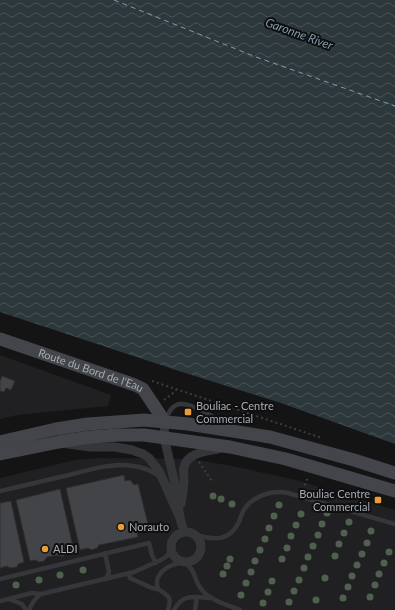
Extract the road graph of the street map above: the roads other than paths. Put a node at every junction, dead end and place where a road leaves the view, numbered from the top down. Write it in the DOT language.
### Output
graph roads {
  1 [pos="0,339"];
  2 [pos="165,422"];
  3 [pos="237,431"];
  4 [pos="164,437"];
  5 [pos="0,442"];
  6 [pos="59,442"];
  7 [pos="230,447"];
  8 [pos="0,454"];
  9 [pos="395,473"];
  10 [pos="163,480"];
  11 [pos="0,491"];
  12 [pos="395,491"];
  13 [pos="180,518"];
  14 [pos="395,524"];
  15 [pos="184,532"];
  16 [pos="196,535"];
  17 [pos="172,550"];
  18 [pos="105,553"];
  19 [pos="184,562"];
  20 [pos="156,563"];
  21 [pos="129,573"];
  22 [pos="0,579"];
  23 [pos="106,579"];
  24 [pos="158,589"];
  25 [pos="41,594"];
  26 [pos="196,597"];
  27 [pos="212,598"];
  28 [pos="8,599"];
  29 [pos="0,601"];
  30 [pos="28,610"];
  31 [pos="168,610"];
  32 [pos="174,610"];
  33 [pos="195,610"];
  34 [pos="240,610"];
  1 -- 2 [label="main road, Route du Bord de l'Eau"];
  2 -- 3 [label="main road"];
  2 -- 3 [label="lane"];
  2 -- 4 [label="street"];
  2 -- 5 [label="main road"];
  3 -- 9 [label="main road"];
  4 -- 6 [label="main road"];
  4 -- 7 [label="main road"];
  4 -- 13 [label="street"];
  6 -- 8 [label="main road"];
  6 -- 10 [label="street"];
  7 -- 12 [label="main road"];
  7 -- 13 [label="street"];
  10 -- 11 [label="lane"];
  10 -- 13 [label="street"];
  13 -- 15 [label="street"];
  14 -- 16 [label="lane"];
  15 -- 16 [label="street"];
  15 -- 17 [label="street"];
  16 -- 19 [label="street"];
  17 -- 19 [label="street"];
  17 -- 20 [label="lane"];
  18 -- 20 [label="lane"];
  18 -- 22 [label="lane"];
  18 -- 23 [label="lane"];
  19 -- 24 [label="lane"];
  19 -- 27 [label="lane"];
  20 -- 21 [label="lane"];
  21 -- 23 [label="lane"];
  21 -- 24 [label="lane"];
  23 -- 25 [label="lane"];
  24 -- 31 [label="lane"];
  25 -- 28 [label="lane"];
  25 -- 30 [label="lane"];
  26 -- 27 [label="lane"];
  26 -- 32 [label="lane"];
  26 -- 33 [label="lane"];
  27 -- 34 [label="lane"];
  28 -- 29 [label="lane"];
  28 -- 30 [label="lane"];
}
